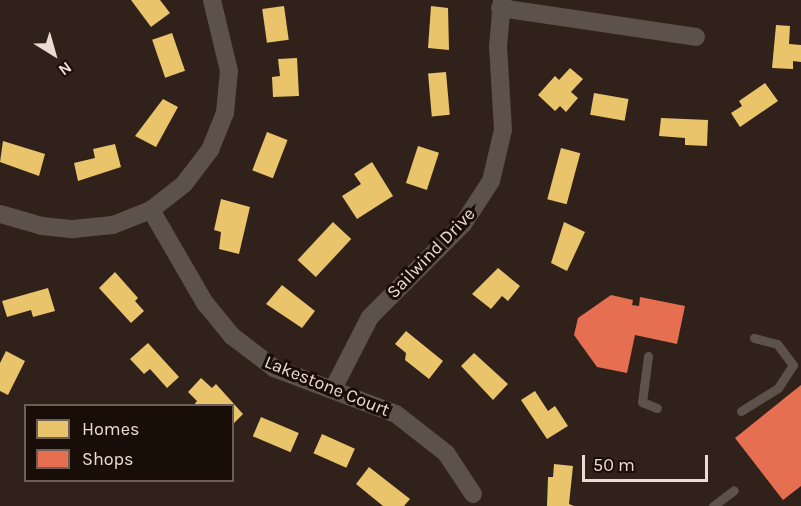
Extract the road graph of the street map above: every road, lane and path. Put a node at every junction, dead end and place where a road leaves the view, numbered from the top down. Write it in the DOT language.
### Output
graph roads {
  1 [pos="212,0"];
  2 [pos="501,4"];
  3 [pos="696,37"];
  4 [pos="151,210"];
  5 [pos="0,214"];
  6 [pos="754,338"];
  7 [pos="648,356"];
  8 [pos="333,389"];
  9 [pos="657,408"];
  10 [pos="741,411"];
  11 [pos="734,489"];
  12 [pos="472,494"];
  13 [pos="713,506"];
  1 -- 4 [label="street"];
  2 -- 3 [label="street"];
  2 -- 8 [label="street, Sailwind Drive"];
  4 -- 5 [label="street"];
  4 -- 8 [label="street, Lakestone Court"];
  6 -- 10 [label="lane"];
  7 -- 9 [label="lane"];
  8 -- 12 [label="street, Lakestone Court"];
  11 -- 13 [label="lane"];
}
